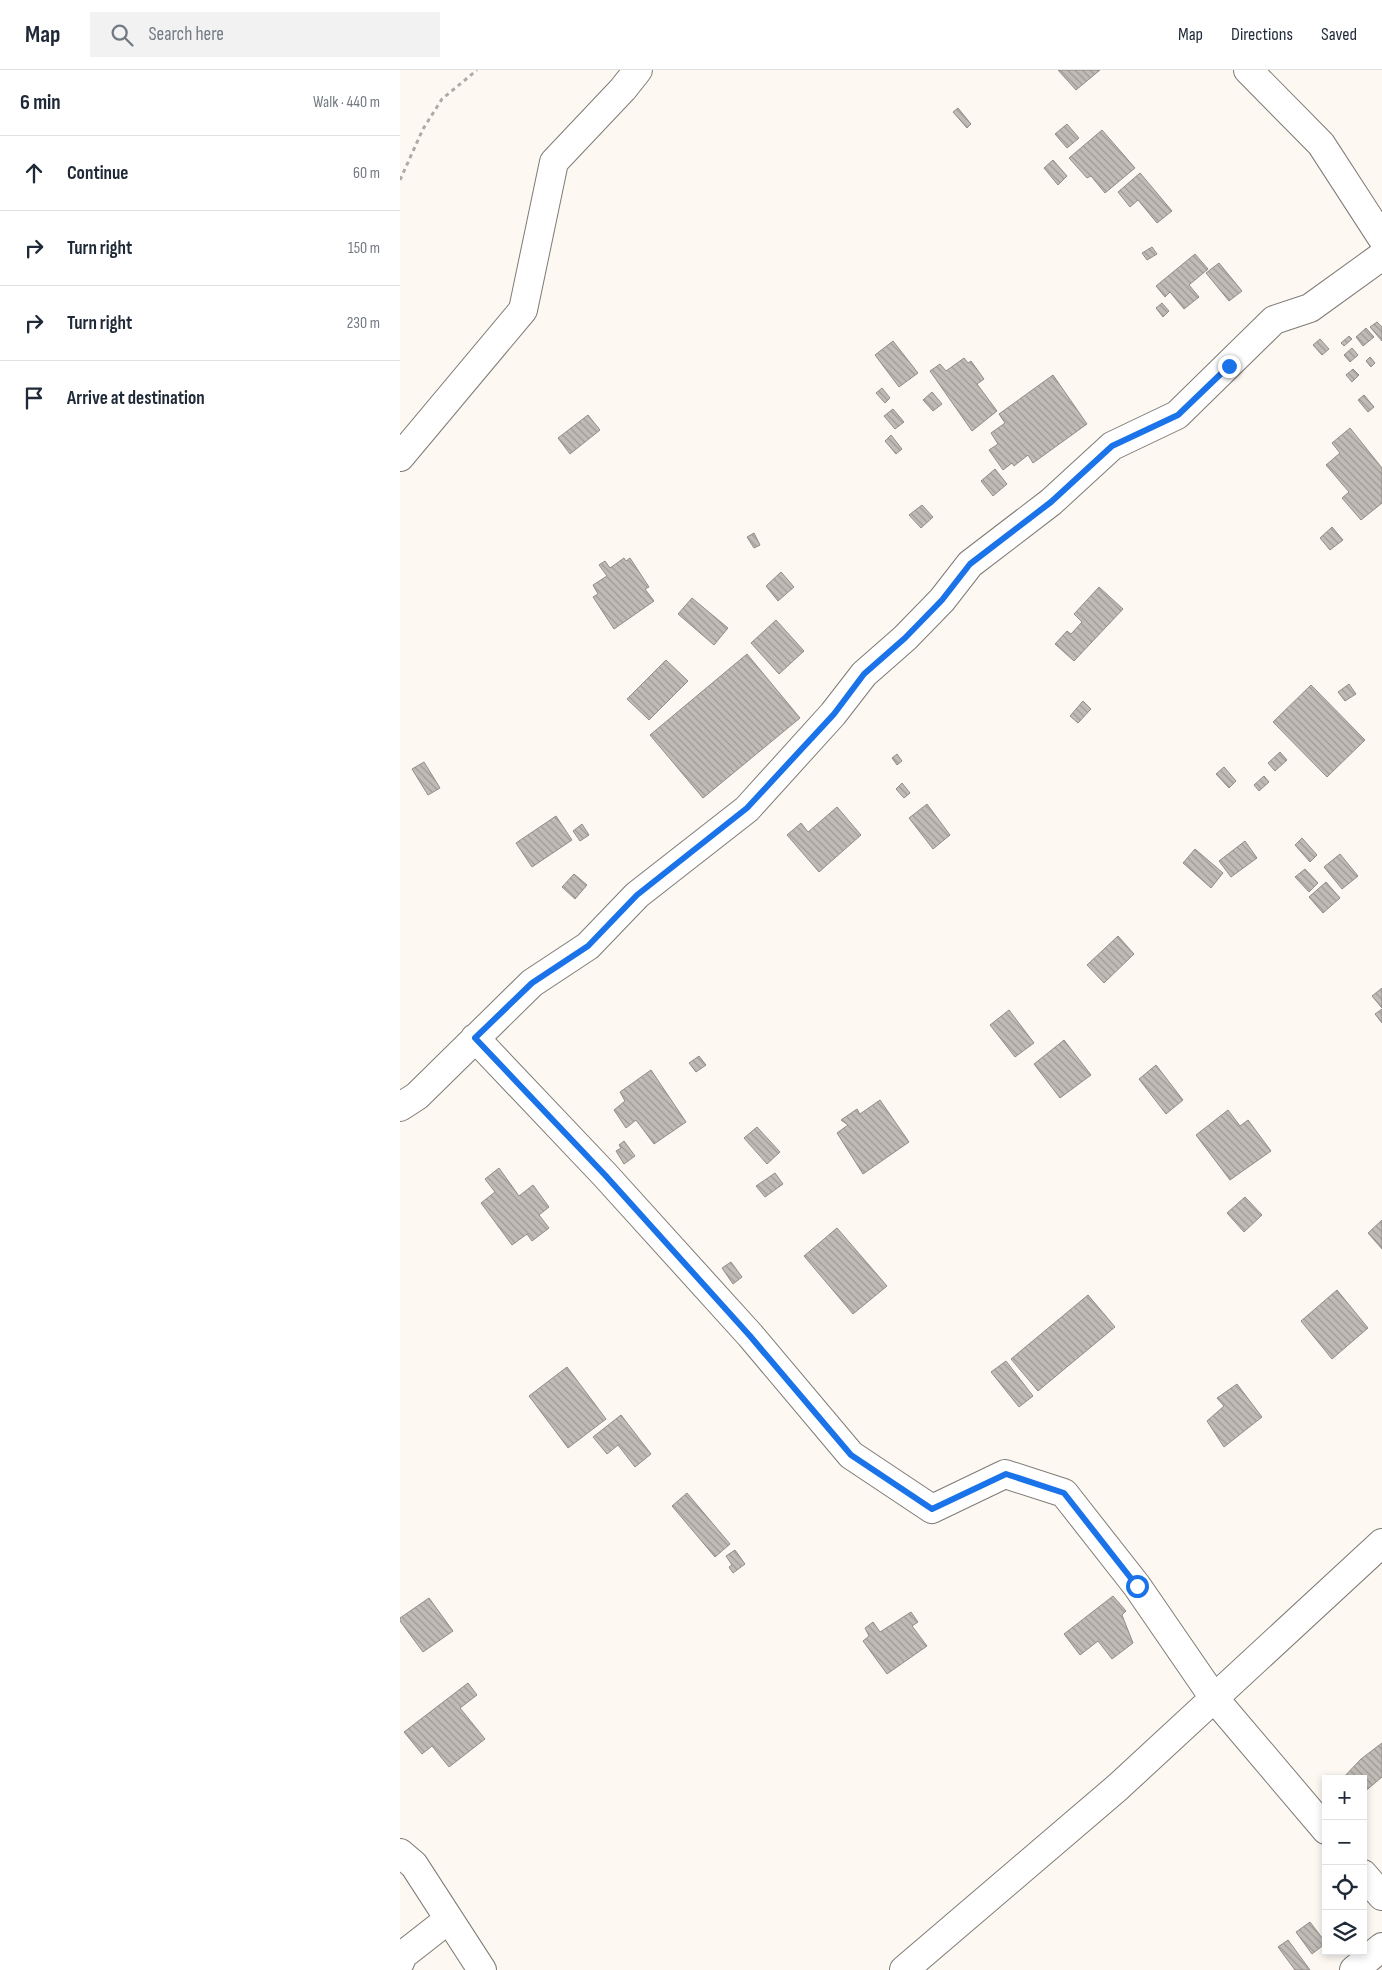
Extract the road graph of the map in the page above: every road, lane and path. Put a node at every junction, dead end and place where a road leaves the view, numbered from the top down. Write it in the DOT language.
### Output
graph roads {
  1 [pos="476,70"];
  2 [pos="638,70"];
  3 [pos="1248,70"];
  4 [pos="400,180"];
  5 [pos="1382,238"];
  6 [pos="1382,256"];
  7 [pos="400,457"];
  8 [pos="475,1038"];
  9 [pos="400,1107"];
  10 [pos="1382,1543"];
  11 [pos="1214,1698"];
  12 [pos="1322,1825"];
  13 [pos="400,1853"];
  14 [pos="1367,1879"];
  15 [pos="1382,1896"];
  16 [pos="449,1919"];
  17 [pos="1382,1947"];
  18 [pos="400,1962"];
  19 [pos="482,1970"];
  20 [pos="904,1970"];
  21 [pos="1354,1970"];
  1 -- 4 [label="path"];
  2 -- 7 [label="street"];
  3 -- 5 [label="street"];
  6 -- 8 [label="street"];
  8 -- 9 [label="street"];
  8 -- 11 [label="street"];
  10 -- 11 [label="street"];
  11 -- 12 [label="street"];
  11 -- 20 [label="street"];
  13 -- 16 [label="street"];
  14 -- 15 [label="street"];
  16 -- 18 [label="street"];
  16 -- 19 [label="street"];
  17 -- 21 [label="street"];
}
